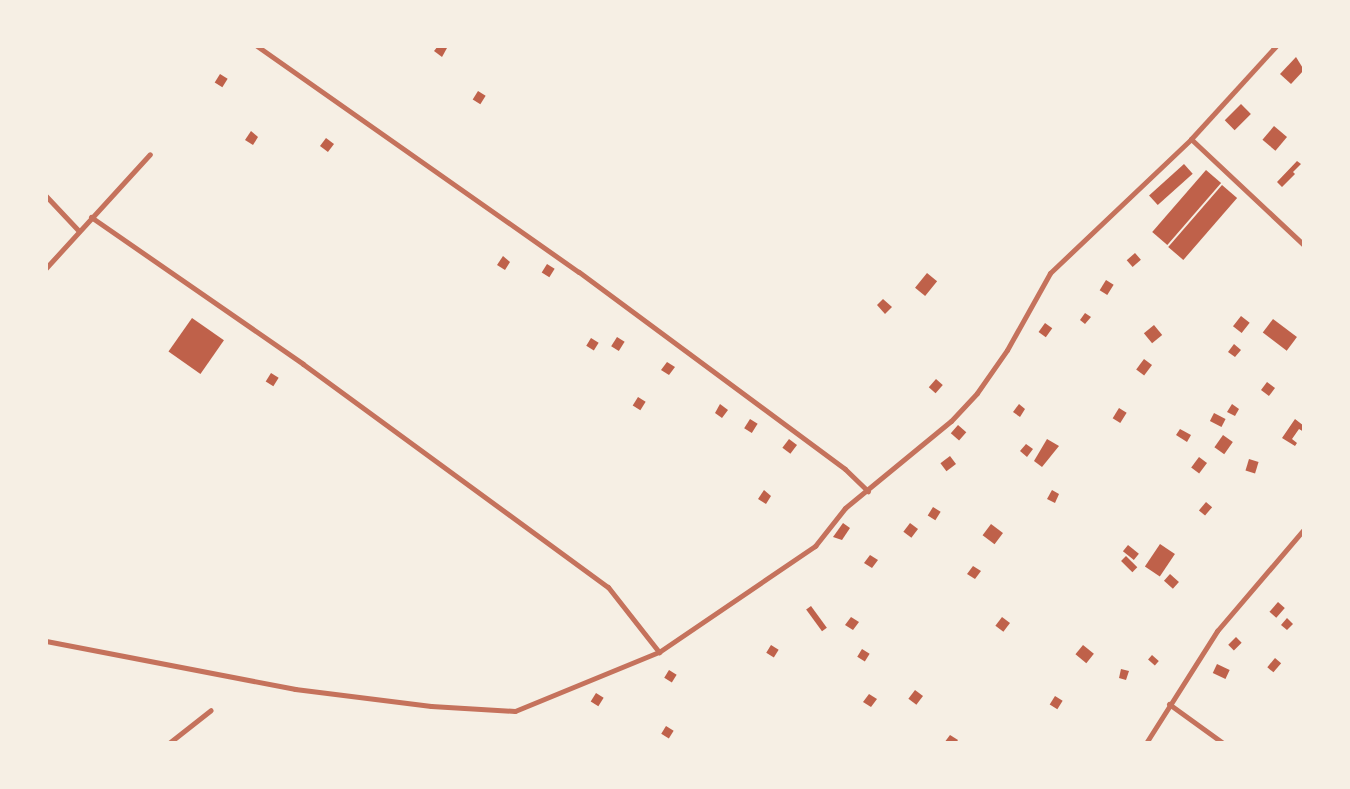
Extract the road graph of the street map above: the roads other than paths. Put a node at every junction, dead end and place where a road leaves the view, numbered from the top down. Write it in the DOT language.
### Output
graph roads {
  1 [pos="257,46"];
  2 [pos="1276,46"];
  3 [pos="1191,139"];
  4 [pos="150,154"];
  5 [pos="46,196"];
  6 [pos="91,217"];
  7 [pos="79,231"];
  8 [pos="1304,245"];
  9 [pos="46,268"];
  10 [pos="868,491"];
  11 [pos="1304,529"];
  12 [pos="46,641"];
  13 [pos="659,652"];
  14 [pos="1169,704"];
  15 [pos="211,710"];
  16 [pos="169,743"];
  17 [pos="1146,743"];
  18 [pos="1223,743"];
  1 -- 10 [label="street"];
  2 -- 3 [label="street"];
  3 -- 8 [label="street"];
  3 -- 10 [label="street"];
  4 -- 6 [label="street"];
  5 -- 7 [label="street"];
  6 -- 7 [label="street"];
  6 -- 13 [label="street"];
  7 -- 9 [label="street"];
  10 -- 13 [label="street"];
  11 -- 14 [label="street"];
  12 -- 13 [label="street"];
  14 -- 17 [label="street"];
  14 -- 18 [label="street"];
  15 -- 16 [label="street"];
}
